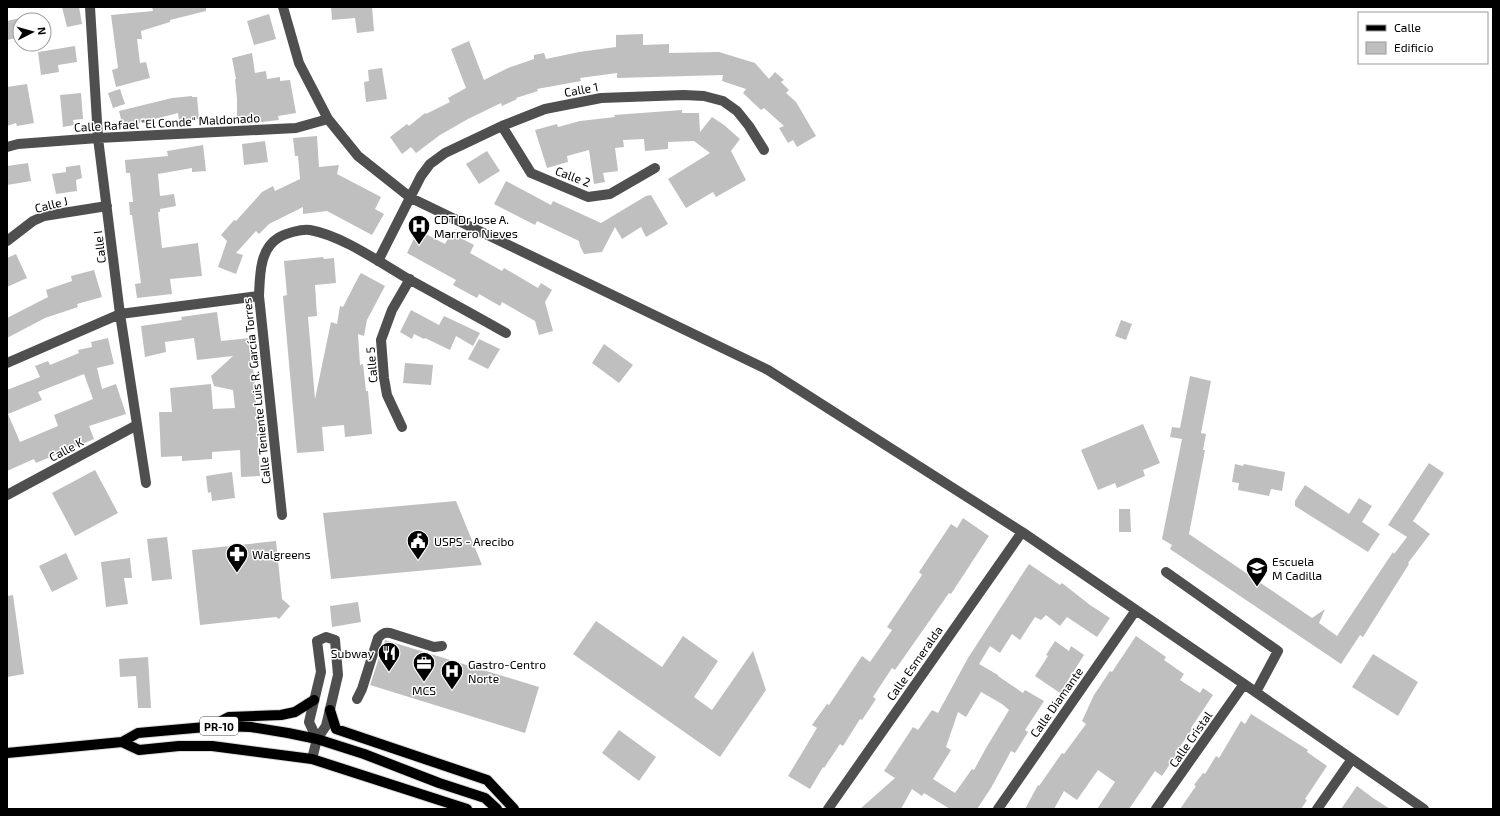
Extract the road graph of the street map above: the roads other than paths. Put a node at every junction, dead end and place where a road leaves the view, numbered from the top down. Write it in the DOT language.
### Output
graph roads {
  1 [pos="90,7"];
  2 [pos="283,7"];
  3 [pos="328,119"];
  4 [pos="502,126"];
  5 [pos="98,138"];
  6 [pos="7,147"];
  7 [pos="764,150"];
  8 [pos="655,168"];
  9 [pos="411,198"];
  10 [pos="107,206"];
  11 [pos="7,241"];
  12 [pos="378,261"];
  13 [pos="410,279"];
  14 [pos="258,296"];
  15 [pos="120,314"];
  16 [pos="506,333"];
  17 [pos="7,363"];
  18 [pos="137,425"];
  19 [pos="402,427"];
  20 [pos="146,483"];
  21 [pos="7,495"];
  22 [pos="282,515"];
  23 [pos="1022,532"];
  24 [pos="1166,572"];
  25 [pos="1136,610"];
  26 [pos="442,646"];
  27 [pos="1244,684"];
  28 [pos="1256,692"];
  29 [pos="314,700"];
  30 [pos="357,700"];
  31 [pos="330,710"];
  32 [pos="212,726"];
  33 [pos="317,738"];
  34 [pos="122,742"];
  35 [pos="7,754"];
  36 [pos="1352,758"];
  37 [pos="312,759"];
  38 [pos="467,809"];
  39 [pos="497,809"];
  40 [pos="514,809"];
  41 [pos="828,809"];
  42 [pos="998,809"];
  43 [pos="1156,809"];
  44 [pos="1317,809"];
  45 [pos="1424,809"];
  1 -- 5 [label="street, Calle I"];
  2 -- 3 [label="street"];
  3 -- 5 [label="street, Calle Rafael \"El Conde\" Maldonado"];
  3 -- 9 [label="street"];
  4 -- 7 [label="street, Calle 1"];
  4 -- 8 [label="street, Calle 2"];
  4 -- 9 [label="street, Calle 1"];
  5 -- 6 [label="street, Calle Rafael \"El Conde\" Maldonado"];
  5 -- 10 [label="street, Calle I"];
  9 -- 12 [label="street, Calle 1"];
  9 -- 23 [label="street"];
  10 -- 11 [label="street, Calle J"];
  10 -- 15 [label="street, Calle I"];
  12 -- 13 [label="street, Calle Teniente Luis R. García Torres"];
  12 -- 14 [label="street, Calle Teniente Luis R. García Torres"];
  13 -- 16 [label="street, Calle Teniente Luis R. García Torres"];
  13 -- 19 [label="street, Calle 5"];
  14 -- 15 [label="street"];
  14 -- 22 [label="street, Calle Teniente Luis R. García Torres"];
  15 -- 17 [label="street"];
  15 -- 18 [label="street, Calle I"];
  18 -- 20 [label="street, Calle I"];
  18 -- 21 [label="street, Calle K"];
  23 -- 25 [label="street"];
  23 -- 41 [label="street, Calle Esmeralda"];
  24 -- 28 [label="street"];
  25 -- 27 [label="street"];
  25 -- 42 [label="street, Calle Diamante"];
  26 -- 30 [label="street"];
  27 -- 28 [label="street"];
  27 -- 43 [label="street, Calle Cristal"];
  28 -- 36 [label="street"];
  29 -- 31 [label="street"];
  29 -- 32 [label="main road"];
  29 -- 33 [label="street"];
  31 -- 33 [label="street"];
  31 -- 40 [label="main road"];
  32 -- 33 [label="main road, PR-10"];
  32 -- 34 [label="main road, PR-10"];
  33 -- 37 [label="street"];
  33 -- 39 [label="main road, PR-10"];
  34 -- 35 [label="main road, PR-10"];
  34 -- 37 [label="main road, PR-10"];
  36 -- 44 [label="street"];
  36 -- 45 [label="street"];
  37 -- 38 [label="main road, PR-10"];
}
